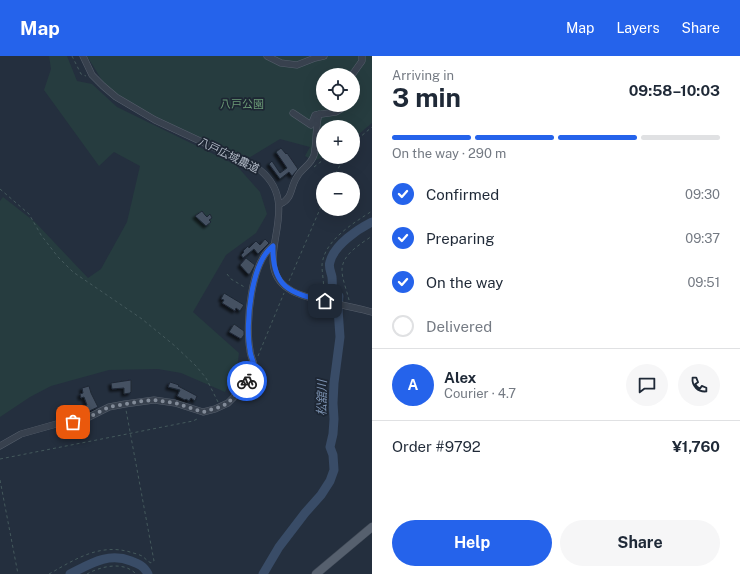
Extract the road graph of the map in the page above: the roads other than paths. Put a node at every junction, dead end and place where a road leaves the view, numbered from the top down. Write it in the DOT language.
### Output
graph roads {
  1 [pos="83,56"];
  2 [pos="267,56"];
  3 [pos="324,56"];
  4 [pos="362,56"];
  5 [pos="314,57"];
  6 [pos="357,68"];
  7 [pos="336,112"];
  8 [pos="293,113"];
  9 [pos="319,114"];
  10 [pos="280,204"];
  11 [pos="273,246"];
  12 [pos="372,312"];
  13 [pos="0,446"];
  14 [pos="372,528"];
  15 [pos="316,574"];
  1 -- 10 [label="street, 八戸広域農道"];
  2 -- 5 [label="street"];
  3 -- 5 [label="street"];
  4 -- 6 [label="street"];
  7 -- 9 [label="street"];
  8 -- 9 [label="street"];
  9 -- 10 [label="street"];
  10 -- 11 [label="street, 八戸広域農道"];
  11 -- 12 [label="street, 八戸広域農道"];
  11 -- 13 [label="street"];
  14 -- 15 [label="main road"];
}
